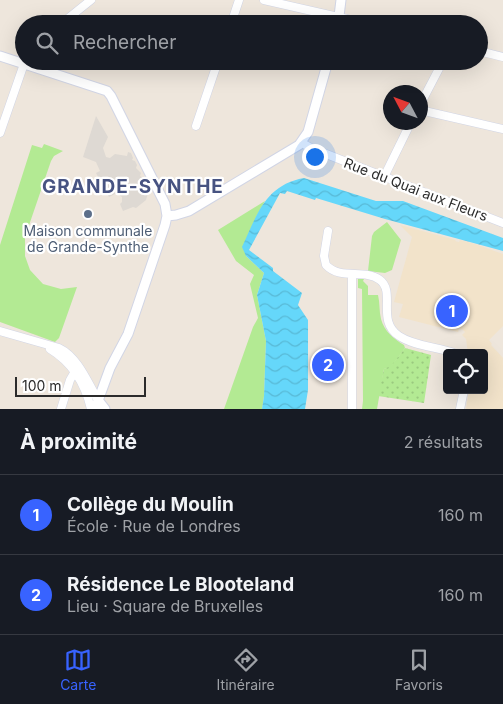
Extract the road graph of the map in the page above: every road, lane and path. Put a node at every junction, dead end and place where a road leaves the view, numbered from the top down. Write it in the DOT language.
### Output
graph roads {
  1 [pos="91,0"];
  2 [pos="240,0"];
  3 [pos="264,0"];
  4 [pos="341,0"];
  5 [pos="72,15"];
  6 [pos="234,15"];
  7 [pos="320,15"];
  8 [pos="339,15"];
  9 [pos="488,53"];
  10 [pos="0,56"];
  11 [pos="503,57"];
  12 [pos="15,60"];
  13 [pos="21,70"];
  14 [pos="47,70"];
  15 [pos="215,70"];
  16 [pos="325,70"];
  17 [pos="438,70"];
  18 [pos="428,90"];
  19 [pos="428,112"];
  20 [pos="196,126"];
  21 [pos="408,130"];
  22 [pos="503,130"];
  23 [pos="0,133"];
  24 [pos="302,142"];
  25 [pos="384,177"];
  26 [pos="167,216"];
  27 [pos="503,223"];
  28 [pos="328,232"];
  29 [pos="352,275"];
  30 [pos="0,331"];
  31 [pos="443,350"];
  32 [pos="76,369"];
  33 [pos="463,394"];
  34 [pos="98,400"];
  35 [pos="60,409"];
  36 [pos="90,409"];
  37 [pos="95,409"];
  38 [pos="105,409"];
  39 [pos="352,409"];
  40 [pos="460,409"];
  1 -- 5 [label="street"];
  2 -- 6 [label="street"];
  3 -- 7 [label="street"];
  4 -- 8 [label="street"];
  9 -- 11 [label="street"];
  10 -- 12 [label="street"];
  13 -- 23 [label="street"];
  14 -- 26 [label="street"];
  15 -- 20 [label="street"];
  16 -- 24 [label="street"];
  17 -- 18 [label="street"];
  19 -- 22 [label="street"];
  21 -- 25 [label="street"];
  24 -- 25 [label="street, Rue du Quai aux Fleurs"];
  24 -- 26 [label="street"];
  25 -- 27 [label="street, Rue du Quai aux Fleurs"];
  26 -- 34 [label="street"];
  28 -- 29 [label="street"];
  29 -- 31 [label="street"];
  29 -- 39 [label="street"];
  30 -- 32 [label="street"];
  32 -- 34 [label="street"];
  32 -- 35 [label="street"];
  32 -- 36 [label="street"];
  33 -- 40 [label="street"];
  34 -- 37 [label="street"];
  34 -- 38 [label="street"];
}
